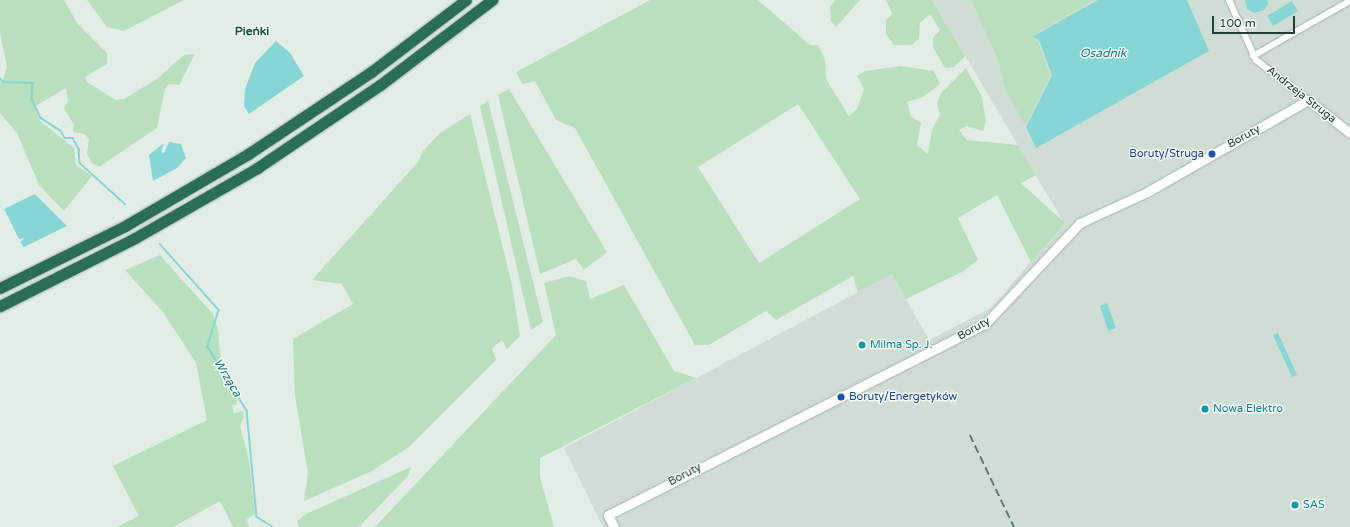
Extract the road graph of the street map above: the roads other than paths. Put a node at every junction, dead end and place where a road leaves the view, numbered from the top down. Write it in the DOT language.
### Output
graph roads {
  1 [pos="466,0"];
  2 [pos="492,0"];
  3 [pos="1229,0"];
  4 [pos="1350,1"];
  5 [pos="1253,56"];
  6 [pos="1308,100"];
  7 [pos="1350,133"];
  8 [pos="0,288"];
  9 [pos="0,306"];
  10 [pos="614,527"];
  1 -- 8 [label="highway"];
  2 -- 9 [label="highway"];
  3 -- 5 [label="street"];
  4 -- 5 [label="street"];
  5 -- 6 [label="street, Andrzeja Struga"];
  6 -- 7 [label="street, Andrzeja Struga"];
  6 -- 10 [label="street, Boruty"];
}
